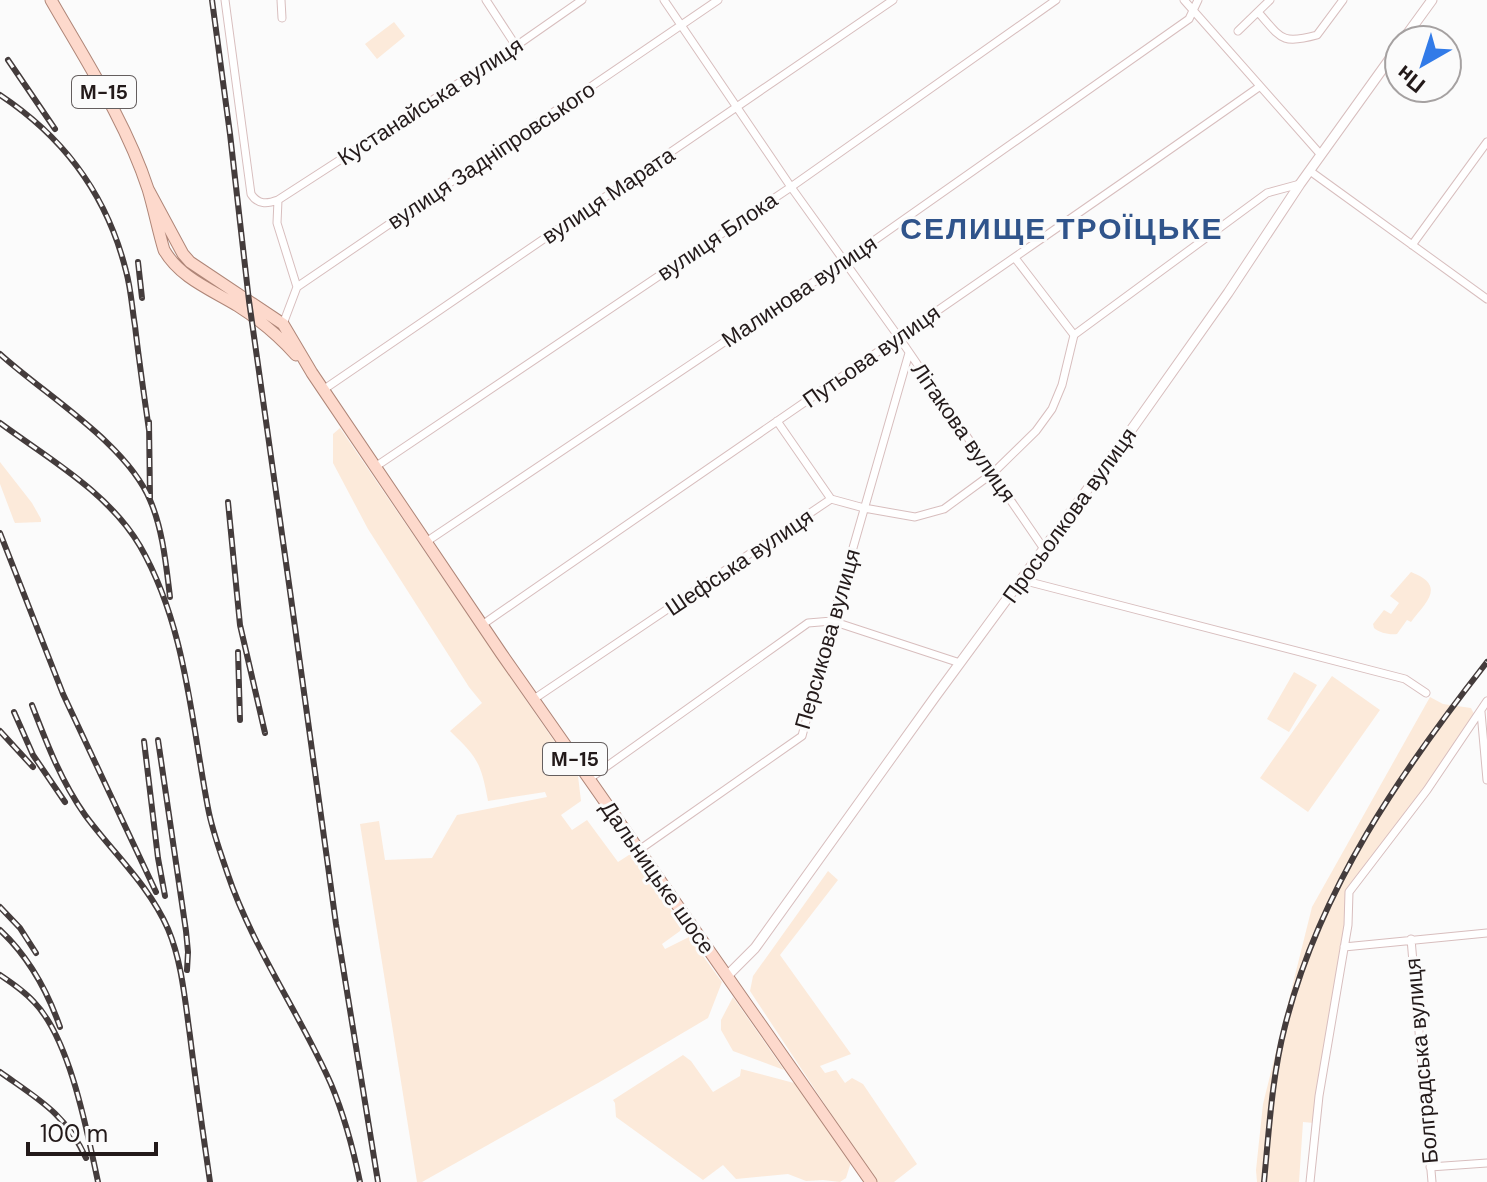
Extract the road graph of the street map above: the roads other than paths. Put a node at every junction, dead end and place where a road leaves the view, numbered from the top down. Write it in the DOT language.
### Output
graph roads {
  1 [pos="51,0"];
  2 [pos="225,0"];
  3 [pos="281,0"];
  4 [pos="486,0"];
  5 [pos="582,0"];
  6 [pos="664,0"];
  7 [pos="718,0"];
  8 [pos="893,0"];
  9 [pos="1056,0"];
  10 [pos="1184,0"];
  11 [pos="1198,0"];
  12 [pos="1270,0"];
  13 [pos="1343,0"];
  14 [pos="1432,0"];
  15 [pos="1193,10"];
  16 [pos="1258,12"];
  17 [pos="282,18"];
  18 [pos="1415,24"];
  19 [pos="682,25"];
  20 [pos="1238,31"];
  21 [pos="516,46"];
  22 [pos="1383,68"];
  23 [pos="1259,87"];
  24 [pos="737,107"];
  25 [pos="1487,142"];
  26 [pos="1321,155"];
  27 [pos="1310,171"];
  28 [pos="1300,184"];
  29 [pos="791,187"];
  30 [pos="148,189"];
  31 [pos="278,200"];
  32 [pos="1412,245"];
  33 [pos="1015,258"];
  34 [pos="845,261"];
  35 [pos="297,287"];
  36 [pos="1487,298"];
  37 [pos="283,324"];
  38 [pos="1074,335"];
  39 [pos="898,336"];
  40 [pos="909,353"];
  41 [pos="312,373"];
  42 [pos="323,390"];
  43 [pos="777,421"];
  44 [pos="375,467"];
  45 [pos="993,473"];
  46 [pos="831,499"];
  47 [pos="864,508"];
  48 [pos="426,542"];
  49 [pos="1044,549"];
  50 [pos="1022,580"];
  51 [pos="832,621"];
  52 [pos="482,625"];
  53 [pos="960,663"];
  54 [pos="1426,693"];
  55 [pos="534,699"];
  56 [pos="1485,706"];
  57 [pos="589,779"];
  58 [pos="1487,780"];
  59 [pos="639,850"];
  60 [pos="1487,933"];
  61 [pos="1411,939"];
  62 [pos="1344,947"];
  63 [pos="727,976"];
  64 [pos="1487,1163"];
  65 [pos="1430,1167"];
  66 [pos="871,1182"];
  67 [pos="1310,1182"];
  68 [pos="1432,1182"];
  1 -- 30 [label="main road, М-15"];
  2 -- 31 [label="street"];
  3 -- 17 [label="street"];
  4 -- 21 [label="street"];
  5 -- 21 [label="street, Кустанайська вулиця"];
  6 -- 19 [label="street, Літакова вулиця"];
  7 -- 19 [label="street, вулиця Задніпровського"];
  8 -- 24 [label="street, вулиця Марата"];
  9 -- 29 [label="street, вулиця Блока"];
  10 -- 15 [label="street"];
  11 -- 15 [label="street, Малинова вулиця"];
  12 -- 16 [label="street"];
  13 -- 16 [label="street"];
  14 -- 18 [label="street"];
  15 -- 23 [label="street"];
  15 -- 34 [label="street, Малинова вулиця"];
  16 -- 20 [label="street"];
  19 -- 24 [label="street, Літакова вулиця"];
  19 -- 35 [label="street, вулиця Задніпровського"];
  21 -- 31 [label="street, Кустанайська вулиця"];
  22 -- 26 [label="street, Просьолкова вулиця"];
  23 -- 26 [label="street"];
  23 -- 33 [label="street, Путьова вулиця"];
  24 -- 29 [label="street, Літакова вулиця"];
  24 -- 42 [label="street, вулиця Марата"];
  25 -- 32 [label="street"];
  26 -- 27 [label="street, Просьолкова вулиця"];
  27 -- 28 [label="street, Просьолкова вулиця"];
  27 -- 32 [label="street"];
  28 -- 38 [label="street"];
  28 -- 49 [label="street, Просьолкова вулиця"];
  29 -- 34 [label="street, Літакова вулиця"];
  29 -- 44 [label="street, вулиця Блока"];
  30 -- 37 [label="main road, М-15"];
  30 -- 41 [label="main road, М-15"];
  31 -- 35 [label="street"];
  32 -- 36 [label="street"];
  33 -- 38 [label="street"];
  33 -- 39 [label="street, Путьова вулиця"];
  34 -- 39 [label="street, Літакова вулиця"];
  34 -- 48 [label="street, Малинова вулиця"];
  35 -- 37 [label="street"];
  37 -- 41 [label="main road, М-15"];
  38 -- 45 [label="street, Шефська вулиця"];
  39 -- 40 [label="street, Літакова вулиця"];
  39 -- 43 [label="street, Путьова вулиця"];
  40 -- 45 [label="street, Літакова вулиця"];
  40 -- 47 [label="street, Персикова вулиця"];
  41 -- 42 [label="main road, Дальницьке шосе / М-15"];
  42 -- 44 [label="main road, Дальницьке шосе / М-15"];
  43 -- 46 [label="street"];
  43 -- 52 [label="street, Путьова вулиця"];
  44 -- 48 [label="main road, Дальницьке шосе / М-15"];
  45 -- 47 [label="street, Шефська вулиця"];
  45 -- 49 [label="street, Літакова вулиця"];
  46 -- 47 [label="street, Шефська вулиця"];
  46 -- 55 [label="street, Шефська вулиця"];
  47 -- 51 [label="street, Персикова вулиця"];
  48 -- 52 [label="main road, Дальницьке шосе / М-15"];
  49 -- 50 [label="street, Просьолкова вулиця"];
  50 -- 53 [label="street, Просьолкова вулиця"];
  50 -- 54 [label="street"];
  51 -- 53 [label="street"];
  51 -- 57 [label="street"];
  51 -- 59 [label="street, Персикова вулиця"];
  52 -- 55 [label="main road, Дальницьке шосе / М-15"];
  53 -- 63 [label="street, Просьолкова вулиця"];
  55 -- 57 [label="main road, Дальницьке шосе / М-15"];
  56 -- 58 [label="street"];
  56 -- 62 [label="street"];
  57 -- 59 [label="main road, Дальницьке шосе / М-15"];
  59 -- 63 [label="main road, Дальницьке шосе / М-15"];
  60 -- 61 [label="street"];
  61 -- 62 [label="street"];
  61 -- 65 [label="street, Болградська вулиця"];
  62 -- 67 [label="street"];
  63 -- 66 [label="main road, Дальницьке шосе / М-15"];
  64 -- 65 [label="street"];
  65 -- 68 [label="street, Болградська вулиця"];
}
